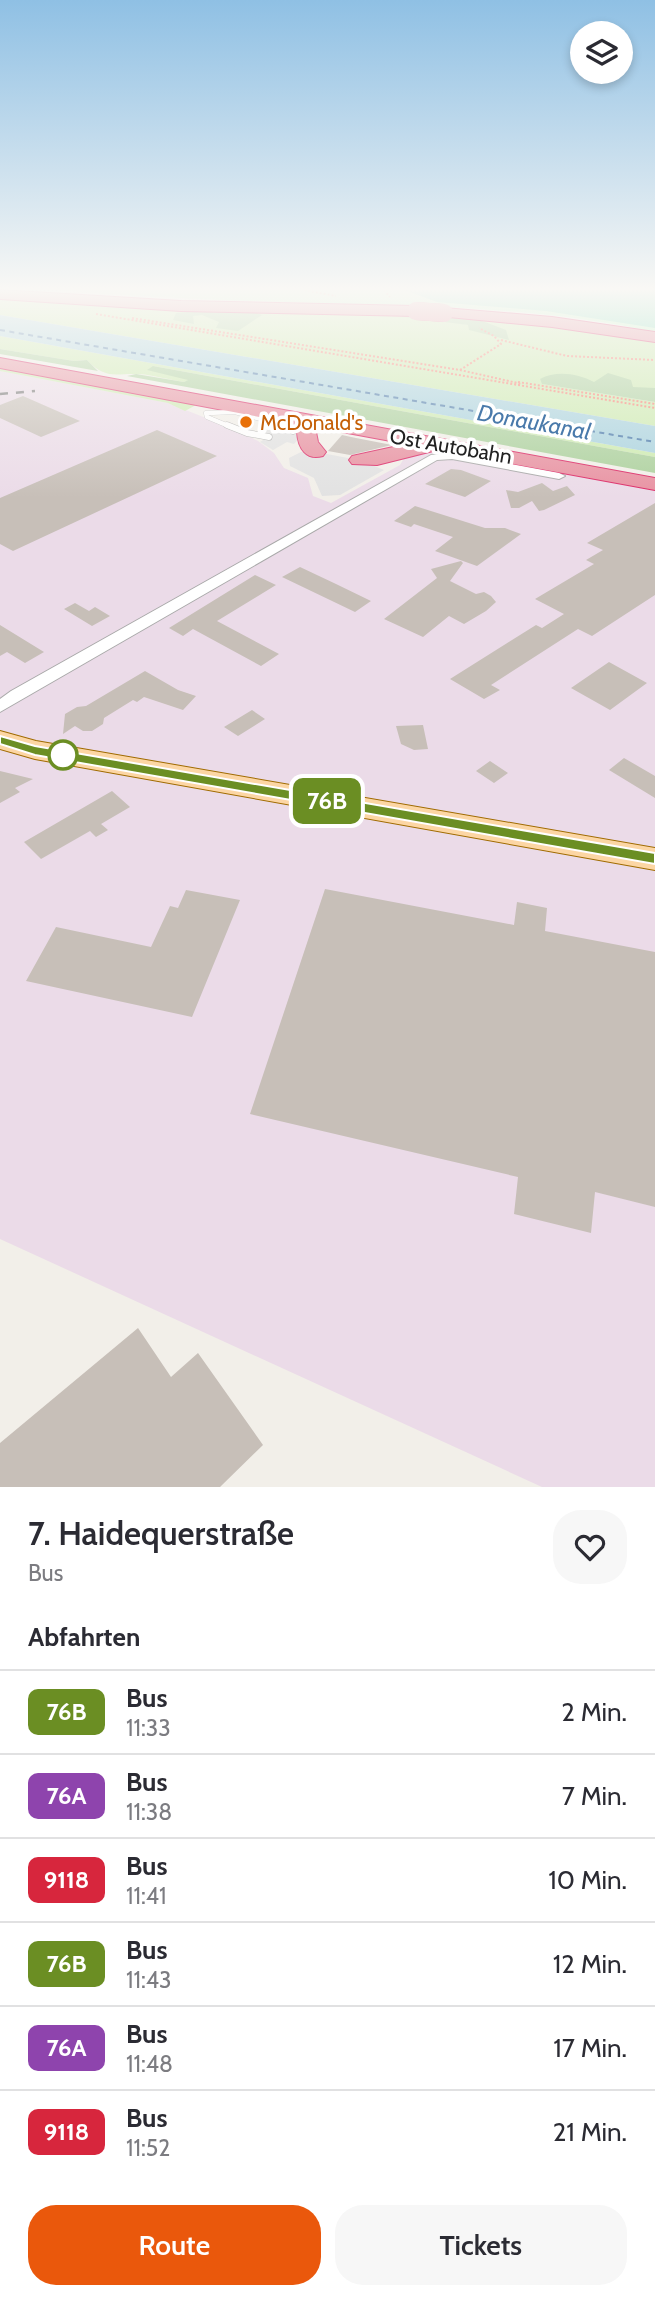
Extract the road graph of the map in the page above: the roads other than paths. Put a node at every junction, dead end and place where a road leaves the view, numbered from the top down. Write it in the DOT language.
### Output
graph roads {
  1 [pos="0,363"];
  2 [pos="269,437"];
  3 [pos="300,437"];
  4 [pos="447,445"];
  5 [pos="359,460"];
  6 [pos="559,476"];
  7 [pos="655,484"];
  8 [pos="0,707"];
  9 [pos="0,740"];
  10 [pos="655,859"];
  1 -- 3 [label="highway, Ost Autobahn"];
  2 -- 3 [label="lane"];
  3 -- 4 [label="highway, Ost Autobahn"];
  4 -- 5 [label="highway"];
  4 -- 7 [label="highway, Ost Autobahn"];
  6 -- 8 [label="street"];
  9 -- 10 [label="main road"];
}
